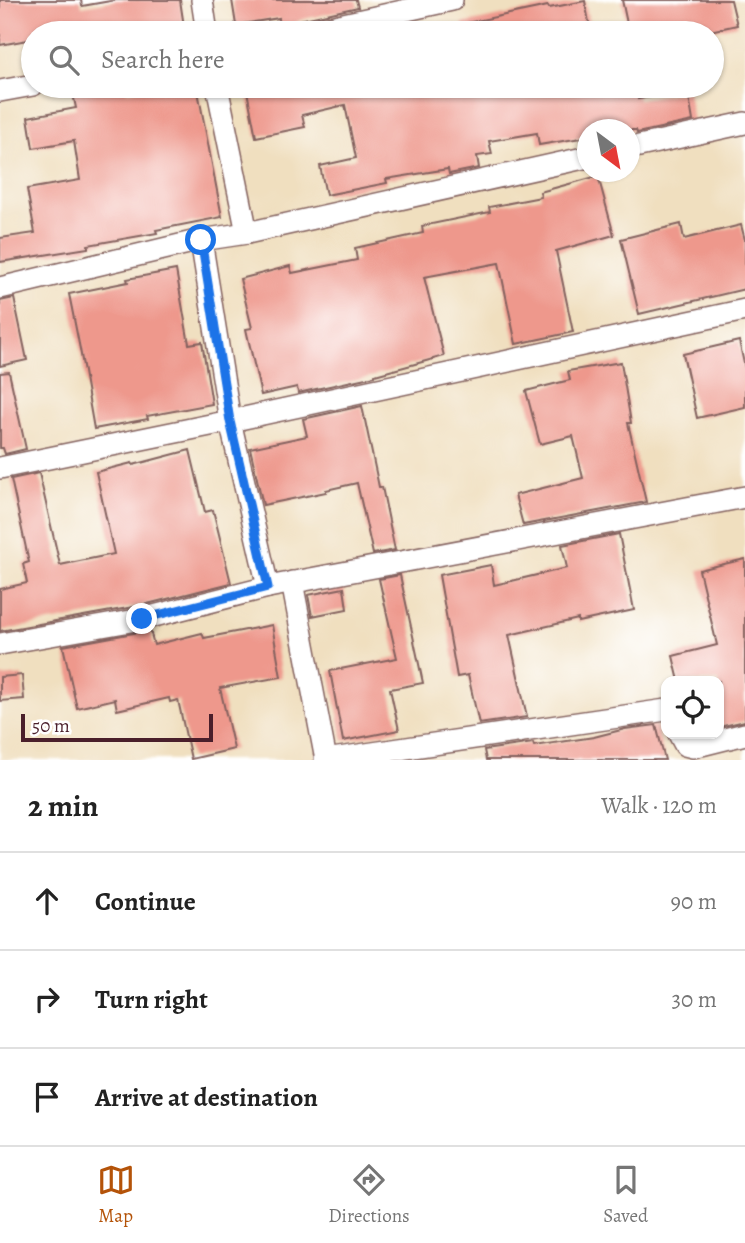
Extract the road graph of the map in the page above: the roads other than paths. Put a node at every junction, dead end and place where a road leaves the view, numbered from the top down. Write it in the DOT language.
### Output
graph roads {
  1 [pos="202,0"];
  2 [pos="452,0"];
  3 [pos="205,21"];
  4 [pos="357,21"];
  5 [pos="21,87"];
  6 [pos="0,91"];
  7 [pos="219,98"];
  8 [pos="745,122"];
  9 [pos="640,146"];
  10 [pos="577,159"];
  11 [pos="247,233"];
  12 [pos="201,240"];
  13 [pos="0,288"];
  14 [pos="745,310"];
  15 [pos="230,421"];
  16 [pos="0,468"];
  17 [pos="745,497"];
  18 [pos="292,582"];
  19 [pos="268,587"];
  20 [pos="0,644"];
  21 [pos="661,711"];
  22 [pos="745,734"];
  23 [pos="682,739"];
  24 [pos="326,760"];
  1 -- 3 [label="street"];
  2 -- 4 [label="street"];
  5 -- 6 [label="street"];
  7 -- 11 [label="street"];
  8 -- 9 [label="street"];
  10 -- 11 [label="street"];
  11 -- 12 [label="street"];
  12 -- 13 [label="street"];
  12 -- 15 [label="street"];
  14 -- 15 [label="street"];
  15 -- 16 [label="street"];
  15 -- 19 [label="street"];
  17 -- 18 [label="street"];
  18 -- 19 [label="street"];
  18 -- 24 [label="street"];
  19 -- 20 [label="street"];
  21 -- 24 [label="street"];
  22 -- 23 [label="street"];
}
